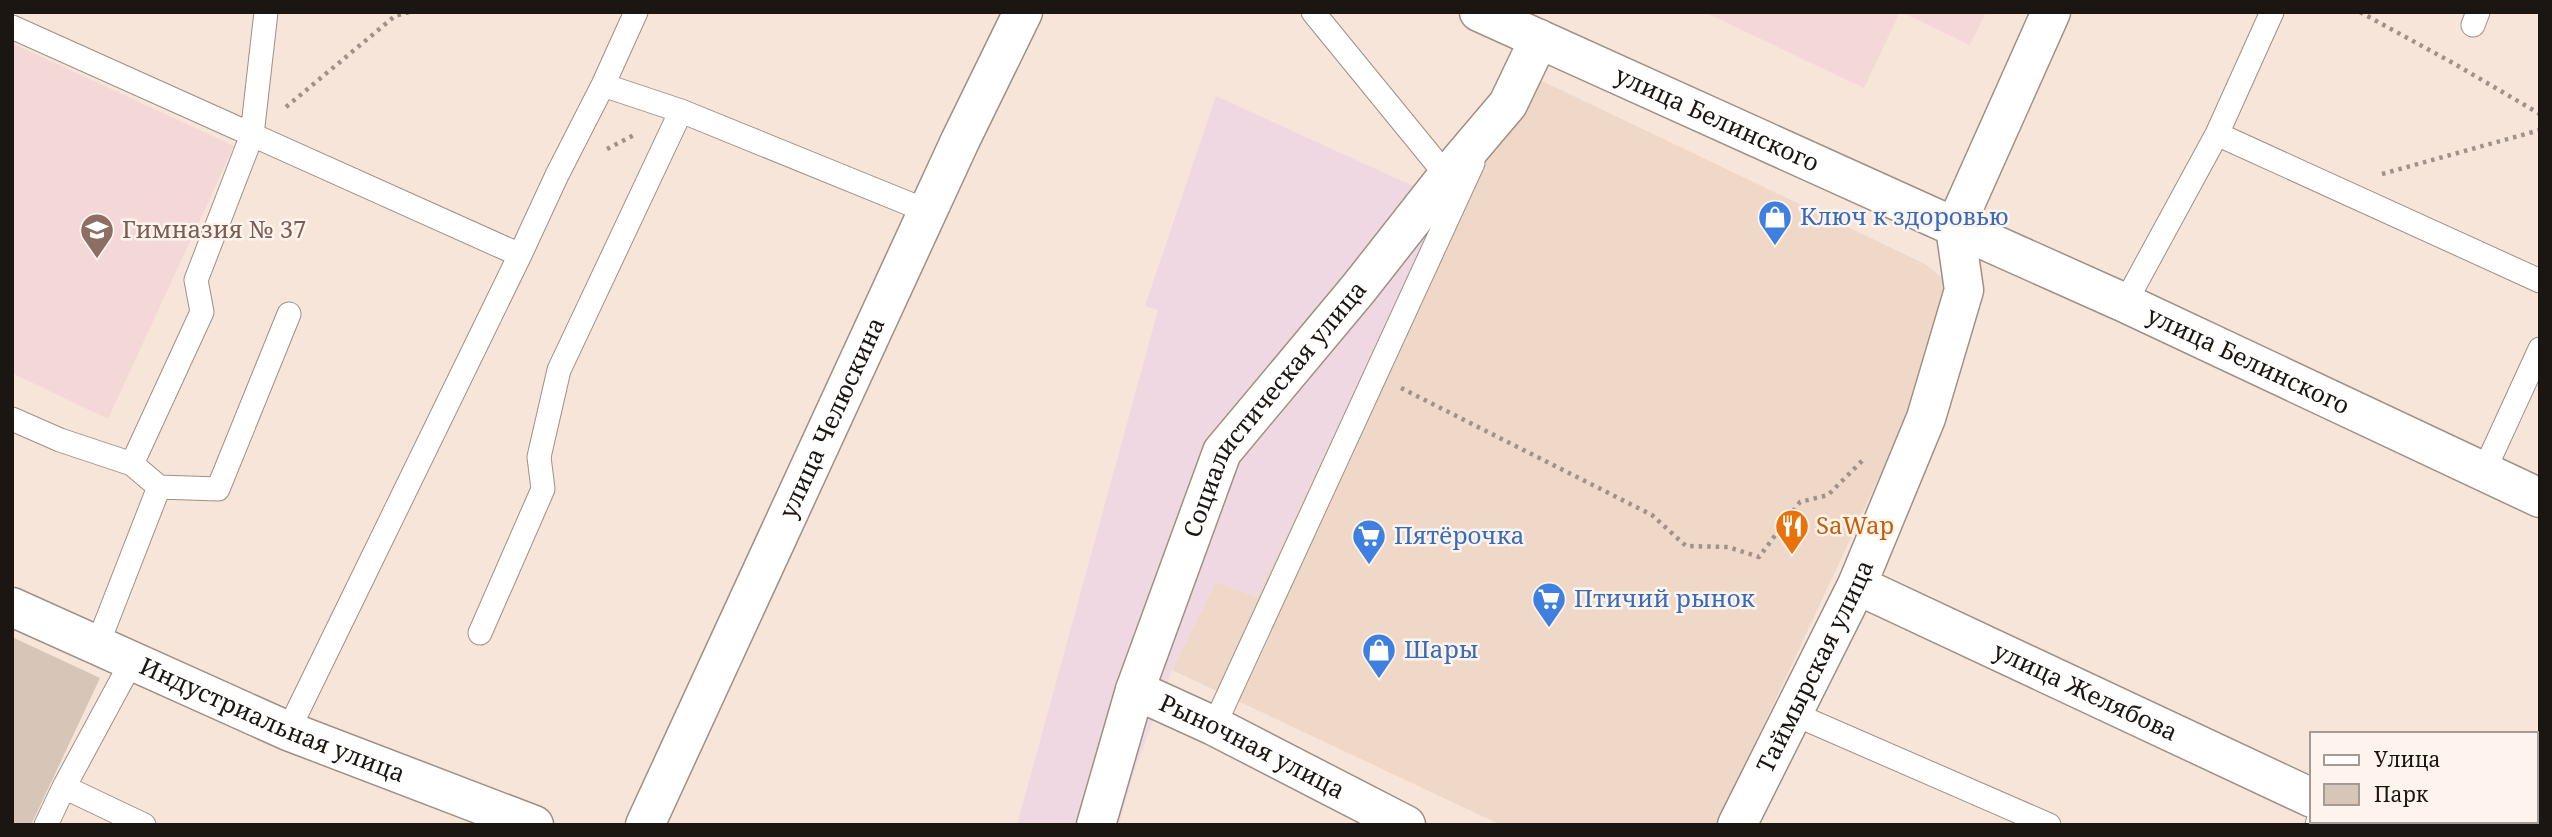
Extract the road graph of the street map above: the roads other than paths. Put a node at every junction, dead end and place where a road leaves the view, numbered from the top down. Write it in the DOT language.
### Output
graph roads {
  1 [pos="266,12"];
  2 [pos="636,12"];
  3 [pos="1023,12"];
  4 [pos="1313,12"];
  5 [pos="1479,12"];
  6 [pos="2051,12"];
  7 [pos="2272,12"];
  8 [pos="12,27"];
  9 [pos="1539,39"];
  10 [pos="603,85"];
  11 [pos="681,111"];
  12 [pos="1491,124"];
  13 [pos="2217,134"];
  14 [pos="252,135"];
  15 [pos="1447,176"];
  16 [pos="927,211"];
  17 [pos="1955,228"];
  18 [pos="520,255"];
  19 [pos="2540,281"];
  20 [pos="2125,303"];
  21 [pos="289,314"];
  22 [pos="2540,349"];
  23 [pos="12,419"];
  24 [pos="132,464"];
  25 [pos="2484,471"];
  26 [pos="159,487"];
  27 [pos="2540,498"];
  28 [pos="1857,585"];
  29 [pos="12,607"];
  30 [pos="480,633"];
  31 [pos="97,646"];
  32 [pos="132,661"];
  33 [pos="1135,690"];
  34 [pos="1794,714"];
  35 [pos="1214,726"];
  36 [pos="288,731"];
  37 [pos="64,787"];
  38 [pos="2310,797"];
  39 [pos="46,825"];
  40 [pos="144,825"];
  41 [pos="534,825"];
  42 [pos="645,825"];
  43 [pos="1096,825"];
  44 [pos="1406,825"];
  45 [pos="1737,825"];
  46 [pos="2049,825"];
  1 -- 14 [label="lane"];
  2 -- 10 [label="lane"];
  3 -- 16 [label="street, улица Челюскина"];
  4 -- 15 [label="lane"];
  5 -- 9 [label="street, улица Белинского"];
  6 -- 17 [label="street"];
  7 -- 13 [label="lane"];
  8 -- 14 [label="lane"];
  9 -- 12 [label="street, Социалистическая улица"];
  9 -- 17 [label="street, улица Белинского"];
  10 -- 11 [label="lane"];
  10 -- 18 [label="lane"];
  11 -- 16 [label="lane"];
  11 -- 30 [label="lane"];
  12 -- 15 [label="street, Социалистическая улица"];
  12 -- 35 [label="lane"];
  13 -- 19 [label="lane"];
  13 -- 20 [label="lane"];
  14 -- 18 [label="lane"];
  14 -- 24 [label="lane"];
  15 -- 33 [label="street, Социалистическая улица"];
  16 -- 42 [label="street, улица Челюскина"];
  17 -- 20 [label="street, улица Белинского"];
  17 -- 28 [label="street, Таймырская улица"];
  18 -- 36 [label="lane"];
  20 -- 25 [label="street, улица Белинского"];
  21 -- 26 [label="lane"];
  22 -- 25 [label="lane"];
  23 -- 24 [label="lane"];
  24 -- 26 [label="lane"];
  25 -- 27 [label="street, улица Белинского"];
  26 -- 31 [label="lane"];
  28 -- 34 [label="street, Таймырская улица"];
  28 -- 38 [label="street, улица Желябова"];
  29 -- 31 [label="street, Индустриальная улица"];
  31 -- 32 [label="street, Индустриальная улица"];
  32 -- 36 [label="street, Индустриальная улица"];
  32 -- 37 [label="lane"];
  33 -- 35 [label="street, Рыночная улица"];
  33 -- 43 [label="street, Социалистическая улица"];
  34 -- 45 [label="street, Таймырская улица"];
  34 -- 46 [label="lane"];
  35 -- 44 [label="street, Рыночная улица"];
  36 -- 41 [label="street, Индустриальная улица"];
  37 -- 39 [label="lane"];
  37 -- 40 [label="lane"];
}
